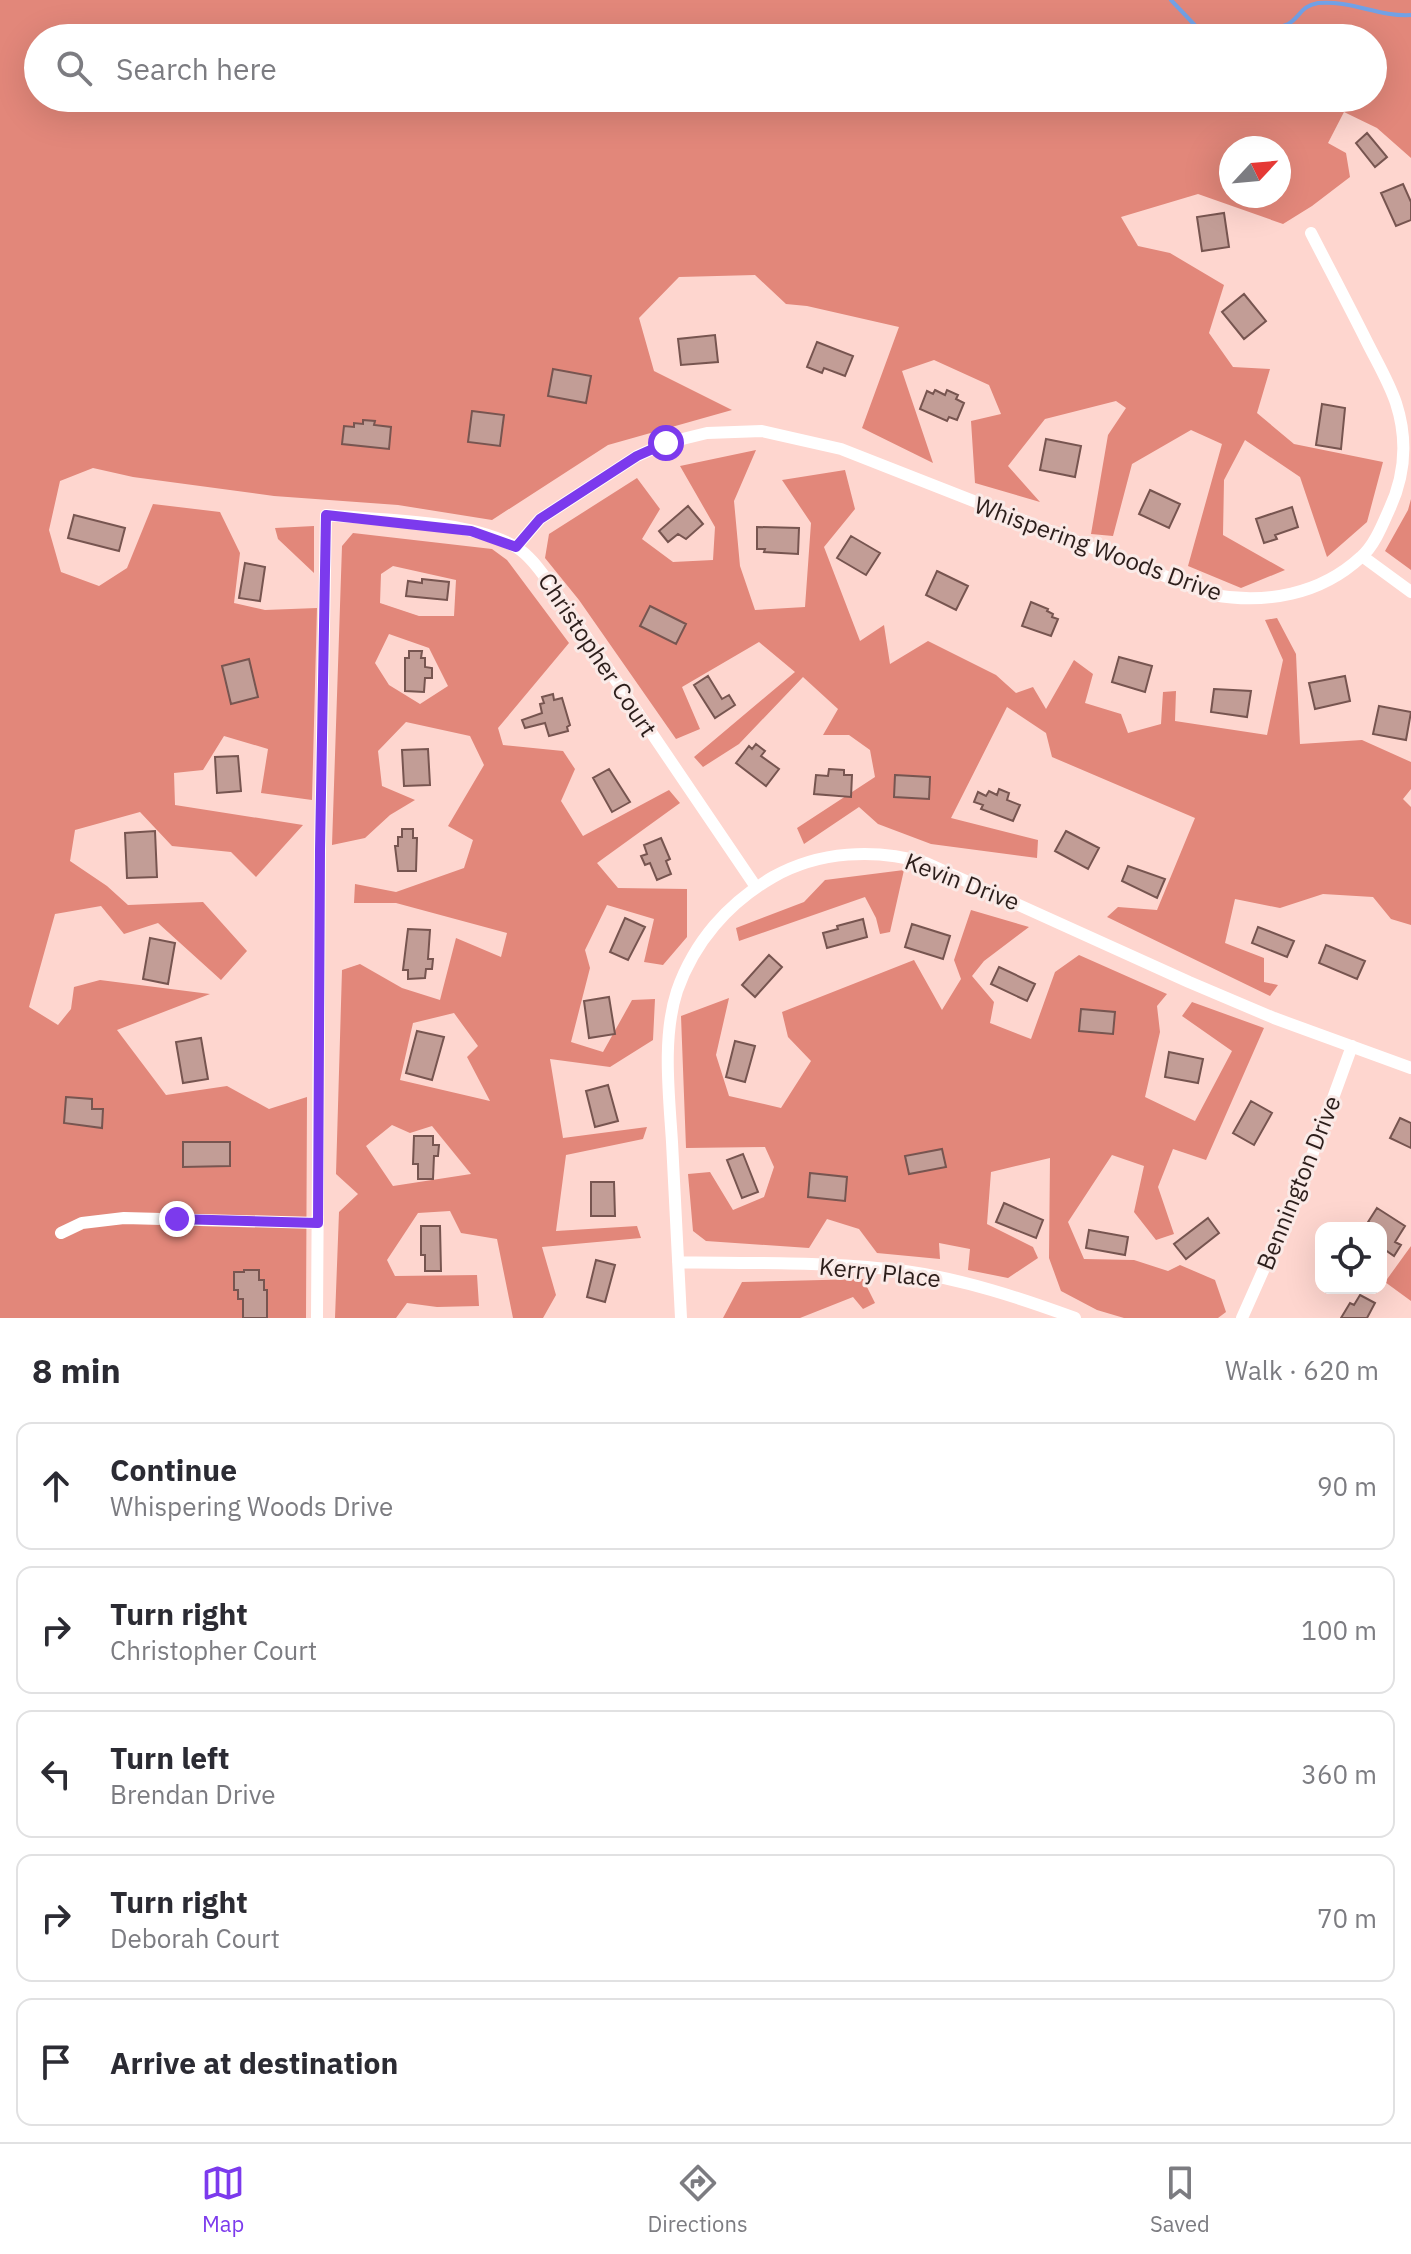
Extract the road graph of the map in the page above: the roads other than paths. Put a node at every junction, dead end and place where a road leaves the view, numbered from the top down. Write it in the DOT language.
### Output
graph roads {
  1 [pos="1311,233"];
  2 [pos="516,547"];
  3 [pos="1362,556"];
  4 [pos="1411,592"];
  5 [pos="756,887"];
  6 [pos="1352,1046"];
  7 [pos="1411,1068"];
  8 [pos="318,1223"];
  9 [pos="61,1233"];
  10 [pos="678,1262"];
  11 [pos="317,1318"];
  12 [pos="681,1318"];
  13 [pos="1075,1318"];
  14 [pos="1242,1318"];
  1 -- 3 [label="street, Whispering Woods Drive"];
  2 -- 3 [label="street, Whispering Woods Drive"];
  2 -- 5 [label="street, Christopher Court"];
  2 -- 8 [label="street, Christopher Court"];
  3 -- 4 [label="street"];
  5 -- 6 [label="street, Kevin Drive"];
  5 -- 10 [label="street, Kevin Drive"];
  6 -- 7 [label="street, Kevin Drive"];
  6 -- 14 [label="street, Bennington Drive"];
  8 -- 9 [label="street"];
  8 -- 11 [label="street"];
  10 -- 12 [label="street, Kevin Drive"];
  10 -- 13 [label="street, Kerry Place"];
}
